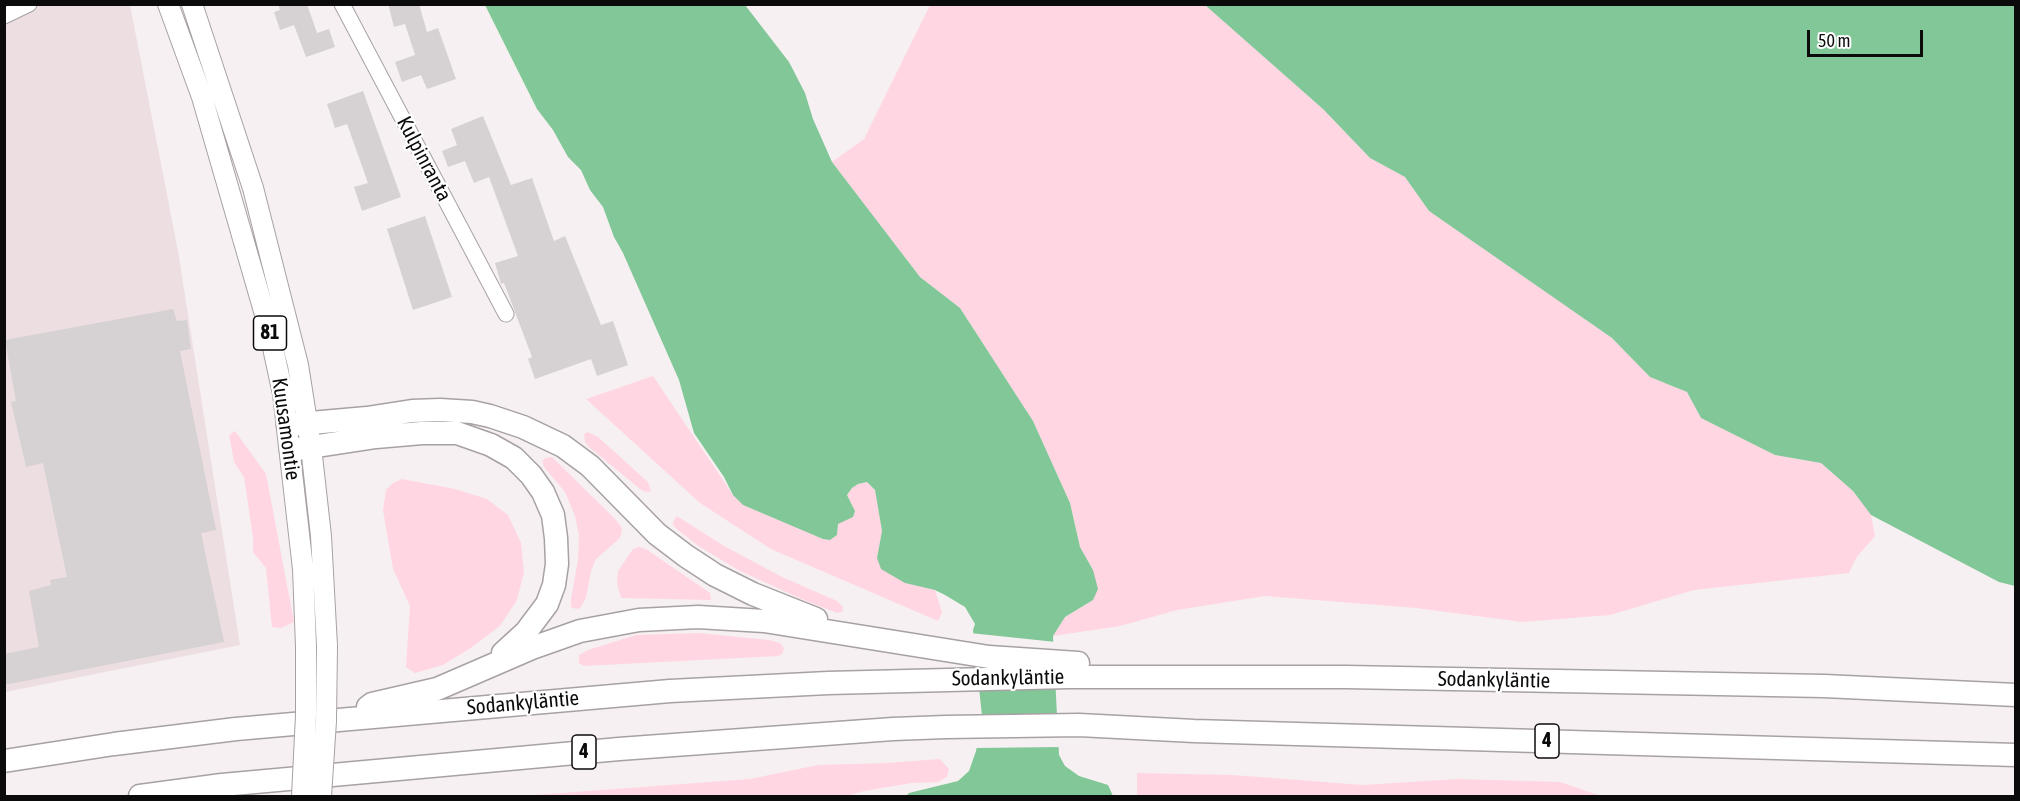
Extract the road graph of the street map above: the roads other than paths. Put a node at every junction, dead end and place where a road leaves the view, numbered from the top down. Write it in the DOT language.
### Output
graph roads {
  1 [pos="28,4"];
  2 [pos="168,4"];
  3 [pos="192,4"];
  4 [pos="342,4"];
  5 [pos="4,16"];
  6 [pos="506,314"];
  7 [pos="297,424"];
  8 [pos="301,448"];
  9 [pos="854,634"];
  10 [pos="487,666"];
  11 [pos="1067,670"];
  12 [pos="2016,695"];
  13 [pos="356,719"];
  14 [pos="2016,756"];
  15 [pos="4,761"];
  16 [pos="276,781"];
  17 [pos="140,796"];
  18 [pos="256,796"];
  19 [pos="302,796"];
  20 [pos="321,796"];
  1 -- 5 [label="street"];
  2 -- 7 [label="main road, Kuusamontie / 81"];
  3 -- 7 [label="main road, Kuusamontie / 81"];
  4 -- 6 [label="street, Kulpinranta"];
  7 -- 8 [label="main road, Kuusamontie / 81"];
  7 -- 9 [label="highway"];
  8 -- 10 [label="highway"];
  8 -- 19 [label="main road, Kuusamontie / 81, bridge"];
  8 -- 20 [label="main road, Kuusamontie / 81, bridge"];
  9 -- 10 [label="highway"];
  9 -- 11 [label="highway"];
  10 -- 13 [label="highway"];
  11 -- 12 [label="highway, Sodankyläntie"];
  11 -- 13 [label="highway, Sodankyläntie"];
  13 -- 15 [label="highway, Sodankyläntie"];
  14 -- 16 [label="highway, 4"];
  16 -- 17 [label="highway, 4"];
  16 -- 18 [label="highway"];
}
